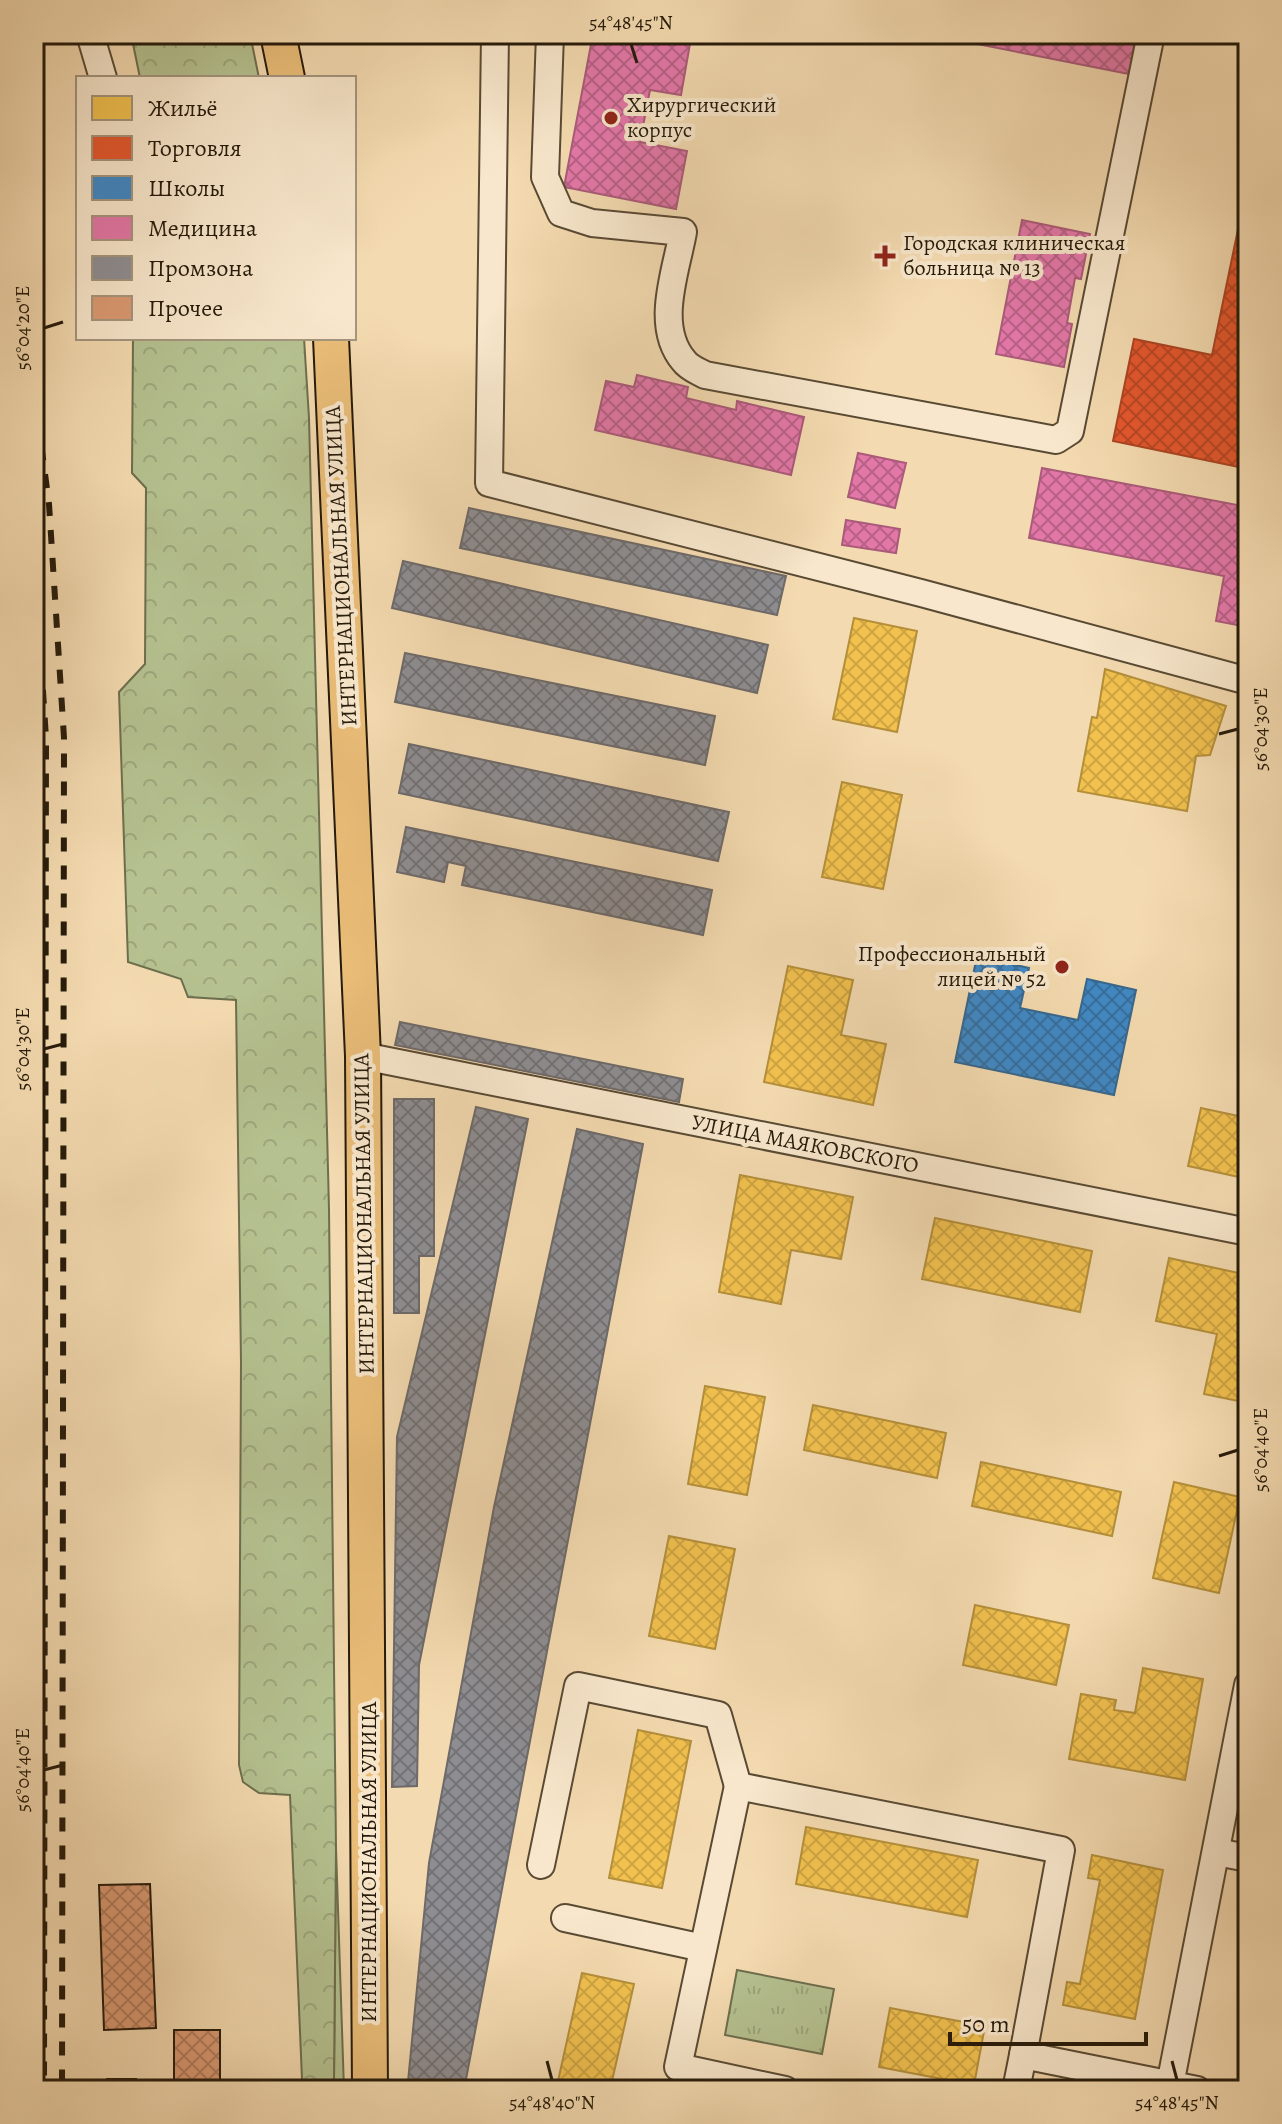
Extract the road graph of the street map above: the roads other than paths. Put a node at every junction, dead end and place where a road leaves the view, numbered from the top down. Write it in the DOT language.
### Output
graph roads {
  1 [pos="90,34"];
  2 [pos="278,34"];
  3 [pos="495,34"];
  4 [pos="550,34"];
  5 [pos="1151,34"];
  6 [pos="102,76"];
  7 [pos="287,76"];
  8 [pos="331,340"];
  9 [pos="1248,681"];
  10 [pos="363,1056"];
  11 [pos="1248,1232"];
  12 [pos="1248,1685"];
  13 [pos="738,1786"];
  14 [pos="1216,1852"];
  15 [pos="1248,1858"];
  16 [pos="541,1865"];
  17 [pos="565,1918"];
  18 [pos="703,1948"];
  19 [pos="1023,2055"];
  20 [pos="1169,2088"];
  21 [pos="370,2090"];
  22 [pos="785,2090"];
  23 [pos="1016,2090"];
  24 [pos="1197,2090"];
  1 -- 6 [label="street"];
  2 -- 7 [label="main road"];
  3 -- 9 [label="street"];
  4 -- 5 [label="street"];
  8 -- 10 [label="main road, ИНТЕРНАЦИОНАЛЬНАЯ УЛИЦА"];
  10 -- 11 [label="street, УЛИЦА МАЯКОВСКОГО"];
  10 -- 21 [label="main road, ИНТЕРНАЦИОНАЛЬНАЯ УЛИЦА"];
  12 -- 14 [label="street"];
  13 -- 16 [label="street"];
  13 -- 18 [label="street"];
  13 -- 19 [label="street"];
  14 -- 15 [label="street"];
  14 -- 20 [label="street"];
  17 -- 18 [label="street"];
  18 -- 22 [label="street"];
  19 -- 20 [label="street"];
  19 -- 23 [label="street"];
  20 -- 24 [label="street"];
}
